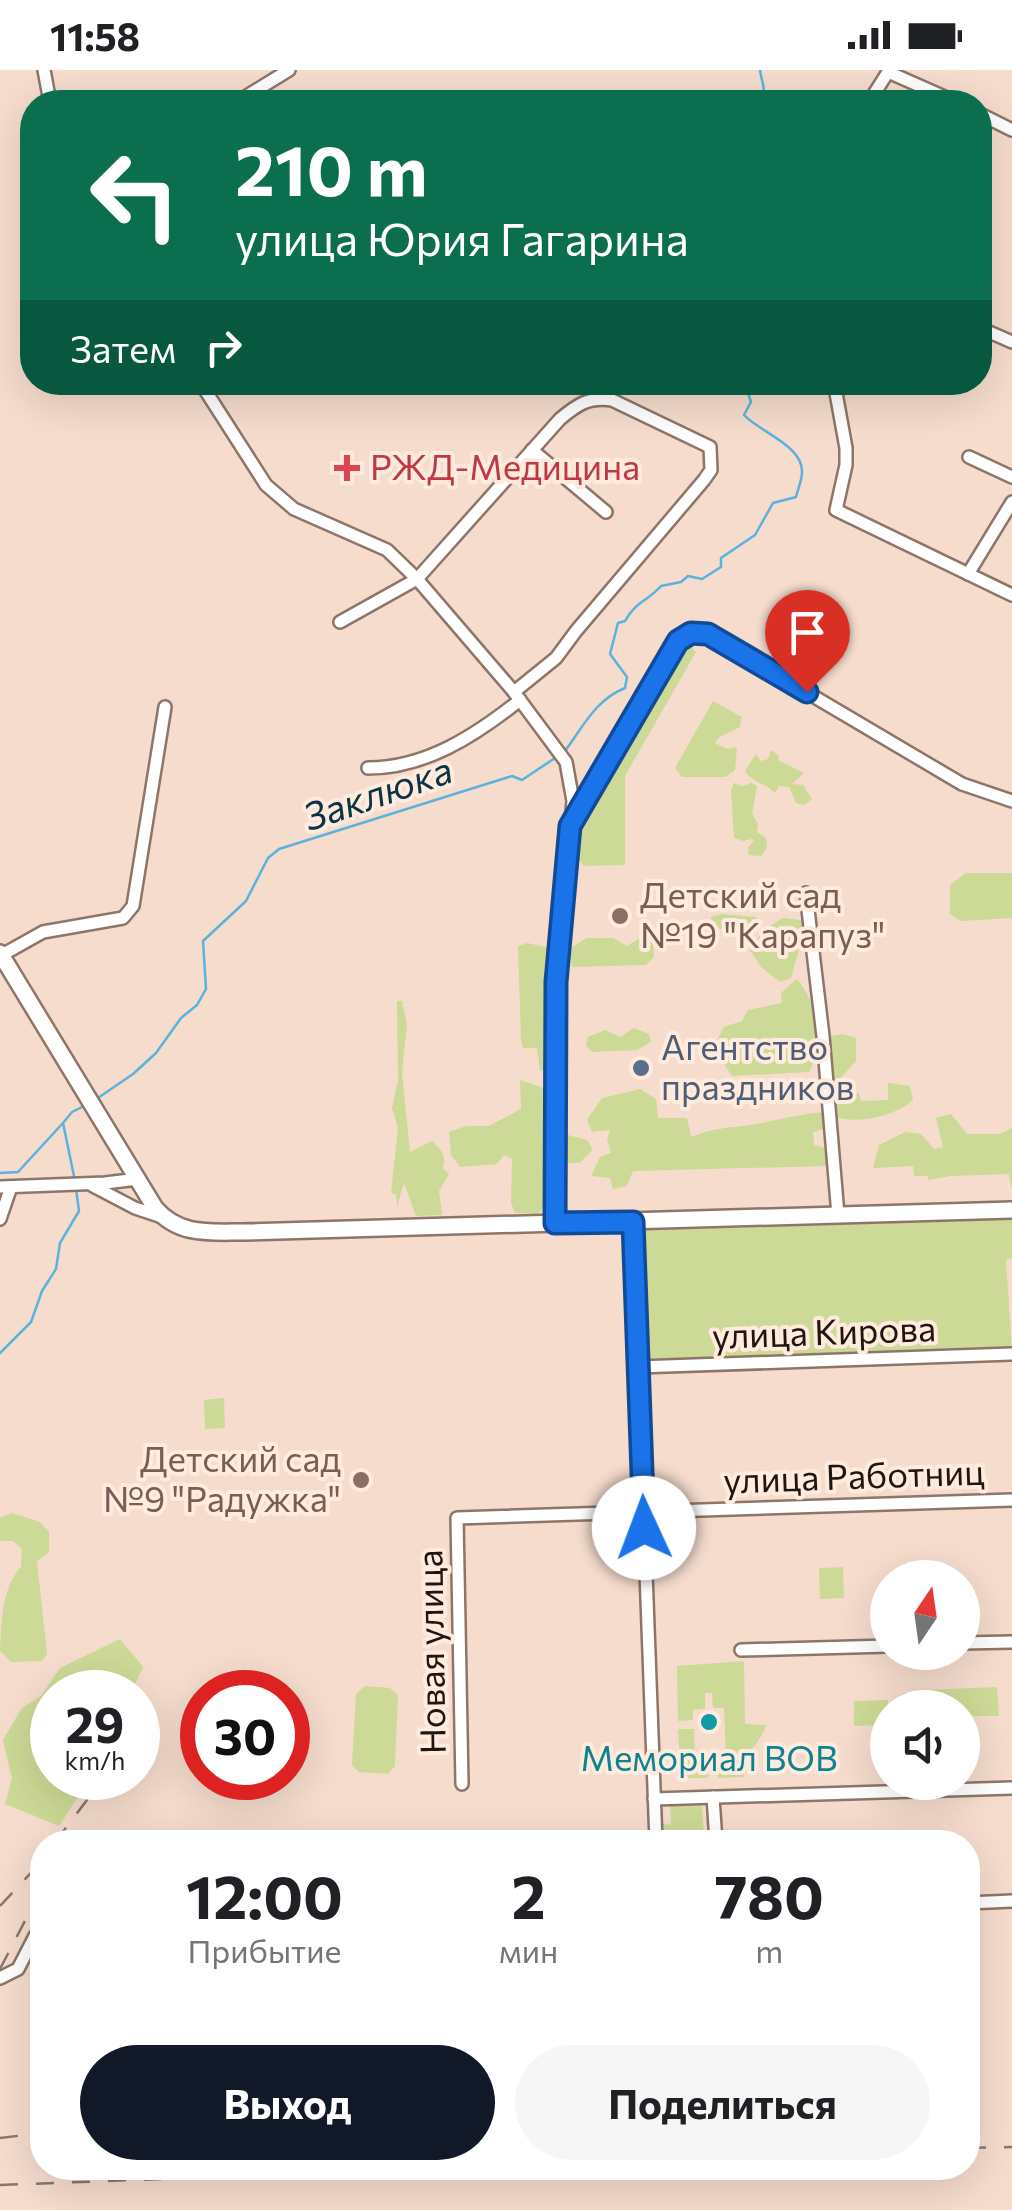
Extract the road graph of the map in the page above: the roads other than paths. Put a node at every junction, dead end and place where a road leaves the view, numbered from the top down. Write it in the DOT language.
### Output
graph roads {
  1 [pos="289,70"];
  2 [pos="888,72"];
  3 [pos="256,90"];
  4 [pos="929,90"];
  5 [pos="209,395"];
  6 [pos="214,395"];
  7 [pos="836,395"];
  8 [pos="224,417"];
  9 [pos="532,450"];
  10 [pos="969,457"];
  11 [pos="1012,477"];
  12 [pos="1012,502"];
  13 [pos="606,512"];
  14 [pos="968,574"];
  15 [pos="417,579"];
  16 [pos="1012,595"];
  17 [pos="340,622"];
  18 [pos="517,696"];
  19 [pos="164,707"];
  20 [pos="368,768"];
  21 [pos="1012,801"];
  22 [pos="570,826"];
  23 [pos="806,893"];
  24 [pos="1,954"];
  25 [pos="138,1179"];
  26 [pos="89,1184"];
  27 [pos="6,1187"];
  28 [pos="1012,1210"];
  29 [pos="838,1215"];
  30 [pos="0,1220"];
  31 [pos="166,1220"];
  32 [pos="633,1222"];
  33 [pos="555,1223"];
  34 [pos="1012,1354"];
  35 [pos="638,1367"];
  36 [pos="1012,1500"];
  37 [pos="644,1511"];
  38 [pos="457,1518"];
  39 [pos="1012,1642"];
  40 [pos="980,1643"];
  41 [pos="870,1646"];
  42 [pos="741,1650"];
  43 [pos="462,1784"];
  44 [pos="1012,1788"];
  45 [pos="713,1797"];
  46 [pos="654,1799"];
  47 [pos="655,1830"];
  48 [pos="715,1830"];
  49 [pos="1012,1902"];
  50 [pos="980,1903"];
  51 [pos="30,1950"];
  52 [pos="0,1978"];
  1 -- 3 [label="street"];
  2 -- 4 [label="street"];
  5 -- 8 [label="street"];
  6 -- 8 [label="street"];
  7 -- 14 [label="street"];
  8 -- 15 [label="street"];
  9 -- 13 [label="street"];
  9 -- 15 [label="street"];
  9 -- 18 [label="street"];
  10 -- 11 [label="street"];
  12 -- 14 [label="street"];
  14 -- 16 [label="street"];
  15 -- 17 [label="street"];
  15 -- 18 [label="street"];
  18 -- 20 [label="street"];
  18 -- 22 [label="street"];
  19 -- 24 [label="street"];
  21 -- 22 [label="street"];
  22 -- 33 [label="street"];
  23 -- 29 [label="street"];
  24 -- 25 [label="main road"];
  25 -- 26 [label="street"];
  25 -- 31 [label="main road"];
  26 -- 27 [label="street"];
  26 -- 31 [label="street"];
  27 -- 30 [label="street"];
  28 -- 29 [label="main road"];
  29 -- 32 [label="main road"];
  31 -- 33 [label="main road"];
  32 -- 33 [label="main road"];
  32 -- 35 [label="street"];
  34 -- 35 [label="street, улица Кирова"];
  35 -- 37 [label="street"];
  36 -- 37 [label="street, улица Работниц"];
  37 -- 38 [label="street, улица Работниц"];
  37 -- 46 [label="street"];
  38 -- 43 [label="street, Новая улица"];
  39 -- 40 [label="street"];
  41 -- 42 [label="street"];
  44 -- 45 [label="street"];
  45 -- 46 [label="street"];
  45 -- 48 [label="street"];
  46 -- 47 [label="street"];
  49 -- 50 [label="street"];
  51 -- 52 [label="street"];
}
